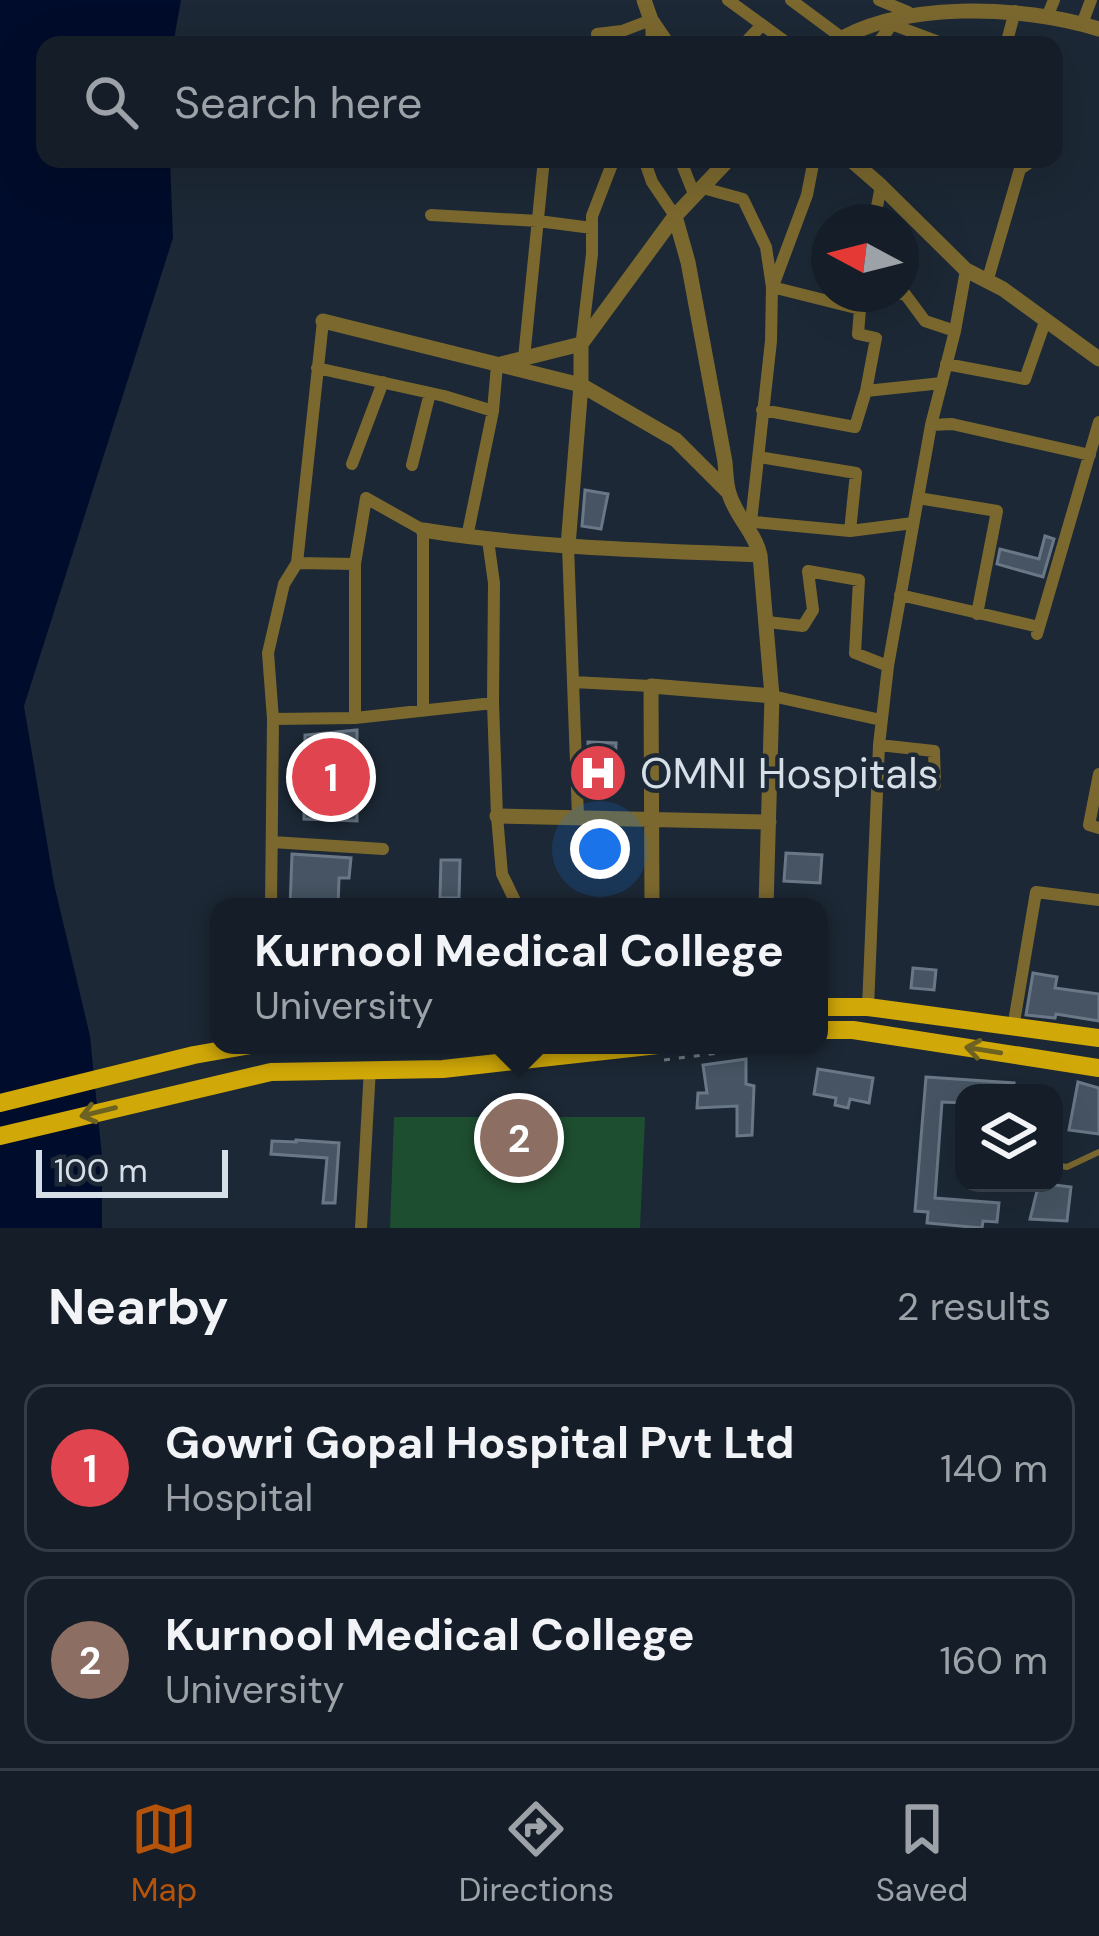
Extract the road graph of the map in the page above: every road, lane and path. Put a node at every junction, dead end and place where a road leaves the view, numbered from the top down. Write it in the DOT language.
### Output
graph roads {
  1 [pos="644,0"];
  2 [pos="728,0"];
  3 [pos="790,0"];
  4 [pos="879,0"];
  5 [pos="1054,0"];
  6 [pos="1091,0"];
  7 [pos="992,4"];
  8 [pos="1016,10"];
  9 [pos="908,13"];
  10 [pos="1047,17"];
  11 [pos="651,20"];
  12 [pos="883,21"];
  13 [pos="762,25"];
  14 [pos="1090,26"];
  15 [pos="626,36"];
  16 [pos="652,36"];
  17 [pos="662,36"];
  18 [pos="752,36"];
  19 [pos="777,36"];
  20 [pos="830,36"];
  21 [pos="848,36"];
  22 [pos="883,36"];
  23 [pos="923,36"];
  24 [pos="1009,36"];
  25 [pos="611,168"];
  26 [pos="647,168"];
  27 [pos="685,168"];
  28 [pos="721,168"];
  29 [pos="812,168"];
  30 [pos="860,168"];
  31 [pos="1022,168"];
  32 [pos="544,170"];
  33 [pos="881,186"];
  34 [pos="699,191"];
  35 [pos="878,204"];
  36 [pos="431,214"];
  37 [pos="675,216"];
  38 [pos="538,220"];
  39 [pos="592,228"];
  40 [pos="966,270"];
  41 [pos="987,281"];
  42 [pos="772,287"];
  43 [pos="918,312"];
  44 [pos="1046,319"];
  45 [pos="323,321"];
  46 [pos="955,331"];
  47 [pos="581,344"];
  48 [pos="524,358"];
  49 [pos="1099,359"];
  50 [pos="946,364"];
  51 [pos="496,365"];
  52 [pos="317,368"];
  53 [pos="383,382"];
  54 [pos="942,383"];
  55 [pos="581,385"];
  56 [pos="866,391"];
  57 [pos="430,393"];
  58 [pos="762,410"];
  59 [pos="493,411"];
  60 [pos="1099,422"];
  61 [pos="931,425"];
  62 [pos="1090,454"];
  63 [pos="759,457"];
  64 [pos="352,464"];
  65 [pos="412,465"];
  66 [pos="729,493"];
  67 [pos="918,497"];
  68 [pos="747,522"];
  69 [pos="913,523"];
  70 [pos="423,530"];
  71 [pos="850,531"];
  72 [pos="467,537"];
  73 [pos="488,540"];
  74 [pos="568,546"];
  75 [pos="760,555"];
  76 [pos="297,563"];
  77 [pos="356,564"];
  78 [pos="900,595"];
  79 [pos="977,614"];
  80 [pos="767,622"];
  81 [pos="888,666"];
  82 [pos="573,682"];
  83 [pos="651,686"];
  84 [pos="772,696"];
  85 [pos="493,703"];
  86 [pos="423,709"];
  87 [pos="355,718"];
  88 [pos="273,719"];
  89 [pos="881,720"];
  90 [pos="879,745"];
  91 [pos="1099,774"];
  92 [pos="935,784"];
  93 [pos="497,816"];
  94 [pos="578,817"];
  95 [pos="650,818"];
  96 [pos="769,822"];
  97 [pos="1099,829"];
  98 [pos="272,842"];
  99 [pos="383,849"];
  100 [pos="271,898"];
  101 [pos="514,898"];
  102 [pos="652,898"];
  103 [pos="766,898"];
  104 [pos="1099,899"];
  105 [pos="828,1007"];
  106 [pos="868,1007"];
  107 [pos="1013,1028"];
  108 [pos="828,1030"];
  109 [pos="1099,1038"];
  110 [pos="210,1052"];
  111 [pos="338,1054"];
  112 [pos="577,1054"];
  113 [pos="338,1068"];
  114 [pos="1099,1068"];
  115 [pos="370,1069"];
  116 [pos="0,1102"];
  117 [pos="0,1136"];
  118 [pos="1099,1152"];
  119 [pos="1063,1166"];
  120 [pos="361,1228"];
  1 -- 11 [label="street"];
  2 -- 13 [label="street"];
  3 -- 20 [label="street"];
  4 -- 9 [label="street"];
  5 -- 10 [label="street"];
  6 -- 14 [label="street"];
  7 -- 8 [label="street"];
  7 -- 9 [label="street"];
  8 -- 10 [label="street"];
  8 -- 24 [label="street"];
  9 -- 12 [label="street"];
  10 -- 14 [label="street"];
  11 -- 15 [label="street"];
  11 -- 16 [label="street"];
  11 -- 17 [label="street"];
  12 -- 21 [label="street"];
  12 -- 22 [label="street"];
  12 -- 23 [label="street"];
  13 -- 18 [label="street"];
  13 -- 19 [label="street"];
  25 -- 39 [label="street"];
  26 -- 37 [label="street"];
  27 -- 34 [label="street"];
  28 -- 34 [label="street"];
  29 -- 42 [label="street"];
  30 -- 33 [label="street"];
  31 -- 41 [label="street"];
  32 -- 38 [label="street"];
  33 -- 35 [label="street"];
  33 -- 40 [label="street"];
  34 -- 37 [label="street"];
  34 -- 42 [label="street"];
  36 -- 38 [label="street"];
  37 -- 47 [label="street"];
  37 -- 66 [label="street"];
  38 -- 39 [label="street"];
  38 -- 48 [label="street"];
  39 -- 47 [label="street"];
  40 -- 41 [label="street"];
  40 -- 46 [label="street"];
  41 -- 44 [label="street"];
  42 -- 56 [label="street"];
  42 -- 58 [label="street"];
  43 -- 46 [label="street"];
  44 -- 49 [label="street"];
  44 -- 50 [label="street"];
  45 -- 51 [label="street"];
  45 -- 52 [label="street"];
  46 -- 50 [label="street"];
  47 -- 48 [label="street"];
  47 -- 55 [label="street"];
  48 -- 51 [label="street"];
  50 -- 54 [label="street"];
  51 -- 55 [label="street"];
  51 -- 59 [label="street"];
  52 -- 53 [label="street"];
  52 -- 76 [label="street"];
  53 -- 57 [label="street"];
  53 -- 64 [label="street"];
  54 -- 56 [label="street"];
  54 -- 61 [label="street"];
  55 -- 66 [label="street"];
  55 -- 74 [label="street"];
  56 -- 58 [label="street"];
  57 -- 59 [label="street"];
  57 -- 65 [label="street"];
  58 -- 63 [label="street"];
  59 -- 72 [label="street"];
  60 -- 62 [label="street"];
  61 -- 62 [label="street"];
  61 -- 67 [label="street"];
  62 -- 79 [label="street"];
  63 -- 68 [label="street"];
  63 -- 71 [label="street"];
  66 -- 68 [label="street"];
  67 -- 69 [label="street"];
  67 -- 79 [label="street"];
  68 -- 71 [label="street"];
  68 -- 75 [label="street"];
  69 -- 71 [label="street"];
  69 -- 78 [label="street"];
  70 -- 72 [label="street"];
  70 -- 77 [label="street"];
  70 -- 86 [label="street"];
  72 -- 73 [label="street"];
  73 -- 74 [label="street"];
  73 -- 85 [label="street"];
  74 -- 75 [label="street"];
  74 -- 82 [label="street"];
  75 -- 80 [label="street"];
  76 -- 77 [label="street"];
  76 -- 88 [label="street"];
  77 -- 87 [label="street"];
  78 -- 79 [label="street"];
  78 -- 81 [label="street"];
  80 -- 81 [label="street"];
  80 -- 84 [label="street"];
  81 -- 89 [label="street"];
  82 -- 83 [label="street"];
  82 -- 94 [label="street"];
  83 -- 84 [label="street"];
  83 -- 95 [label="street"];
  84 -- 89 [label="street"];
  84 -- 96 [label="street"];
  85 -- 86 [label="street"];
  85 -- 93 [label="street"];
  86 -- 87 [label="street"];
  87 -- 88 [label="street"];
  88 -- 98 [label="street"];
  89 -- 90 [label="street"];
  90 -- 92 [label="street"];
  90 -- 106 [label="street"];
  91 -- 97 [label="street"];
  93 -- 94 [label="street"];
  93 -- 101 [label="street"];
  94 -- 95 [label="street"];
  95 -- 96 [label="street"];
  95 -- 102 [label="street"];
  96 -- 103 [label="street"];
  98 -- 99 [label="street"];
  98 -- 100 [label="street"];
  104 -- 107 [label="street"];
  105 -- 106 [label="main road"];
  106 -- 107 [label="main road"];
  107 -- 109 [label="main road"];
  114 -- 108 [label="main road, one-way"];
  110 -- 116 [label="main road"];
  111 -- 113 [label="main road"];
  112 -- 115 [label="main road"];
  113 -- 115 [label="main road"];
  113 -- 117 [label="main road, one-way"];
  115 -- 120 [label="street"];
  118 -- 119 [label="lane"];
}
